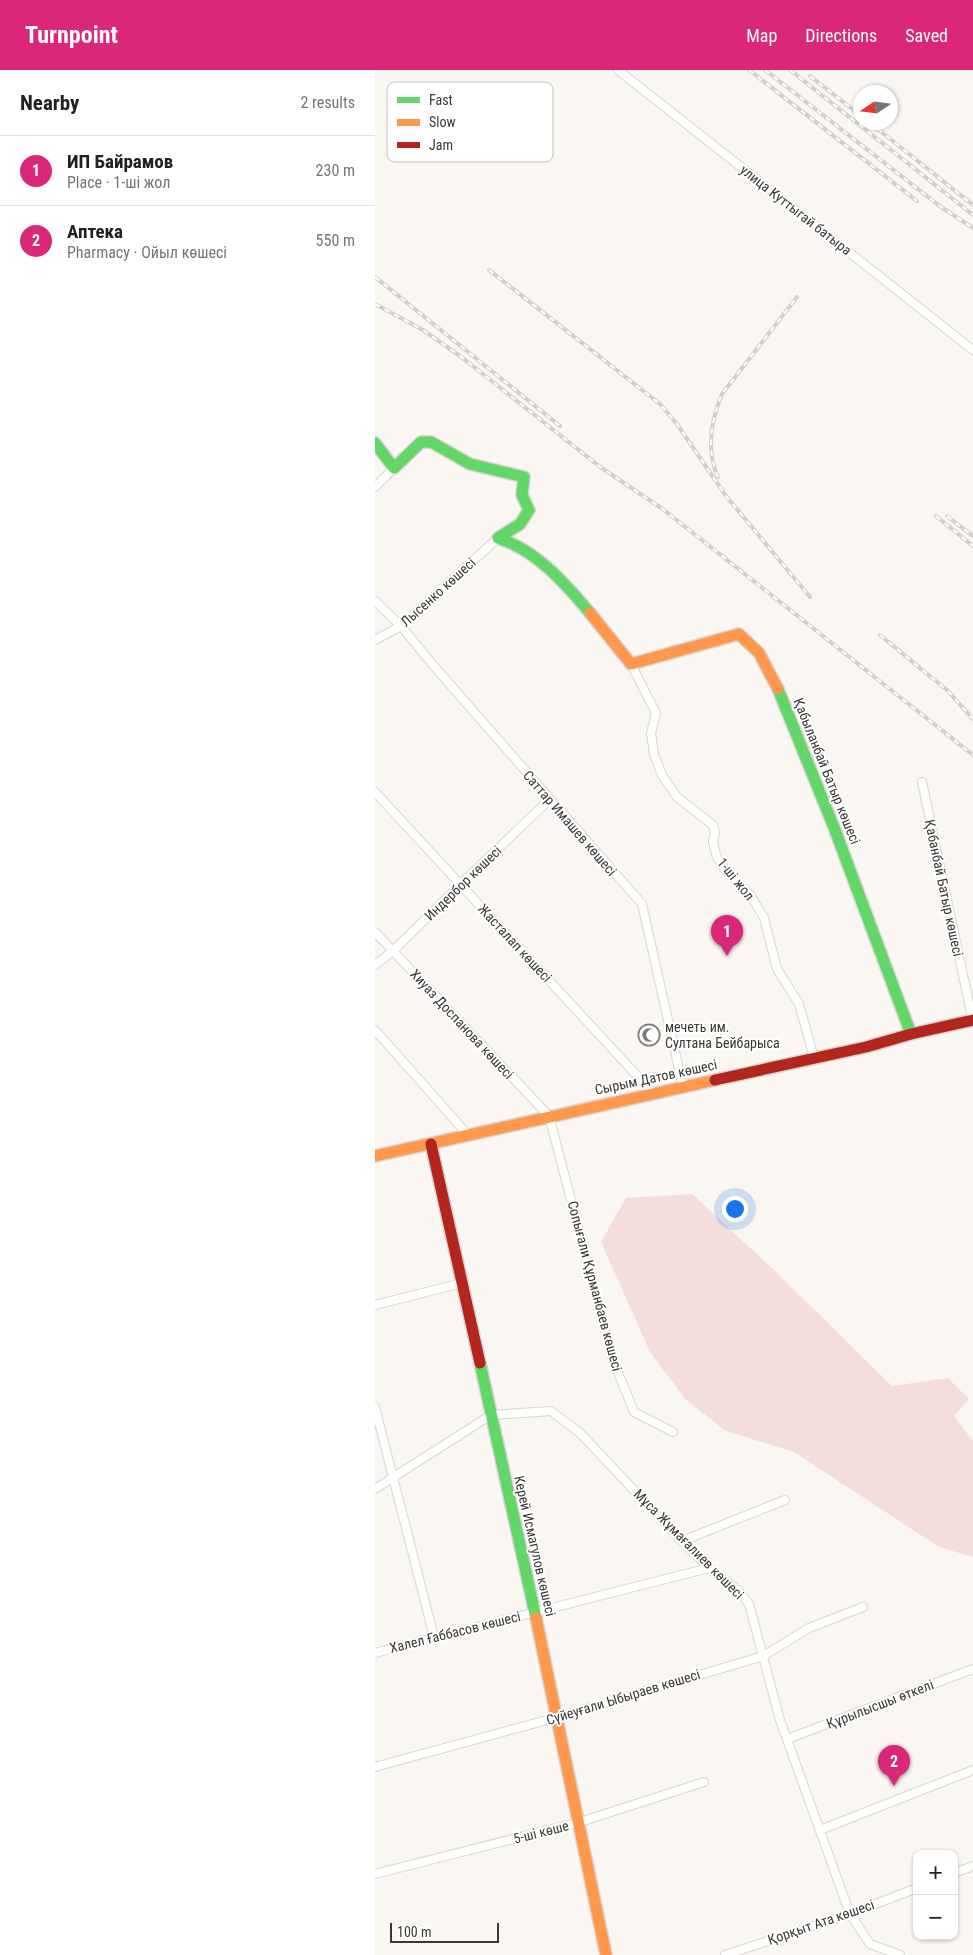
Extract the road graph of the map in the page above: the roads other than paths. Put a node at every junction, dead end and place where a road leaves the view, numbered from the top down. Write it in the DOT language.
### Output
graph roads {
  1 [pos="618,70"];
  2 [pos="973,350"];
  3 [pos="375,442"];
  4 [pos="394,468"];
  5 [pos="375,486"];
  6 [pos="498,538"];
  7 [pos="375,601"];
  8 [pos="401,626"];
  9 [pos="375,640"];
  10 [pos="631,664"];
  11 [pos="922,782"];
  12 [pos="375,792"];
  13 [pos="550,799"];
  14 [pos="461,884"];
  15 [pos="375,932"];
  16 [pos="393,951"];
  17 [pos="375,965"];
  18 [pos="973,1021"];
  19 [pos="375,1030"];
  20 [pos="911,1034"];
  21 [pos="814,1058"];
  22 [pos="683,1087"];
  23 [pos="654,1094"];
  24 [pos="549,1116"];
  25 [pos="468,1135"];
  26 [pos="431,1144"];
  27 [pos="375,1156"];
  28 [pos="462,1283"];
  29 [pos="375,1305"];
  30 [pos="375,1407"];
  31 [pos="491,1415"];
  32 [pos="673,1432"];
  33 [pos="393,1476"];
  34 [pos="375,1489"];
  35 [pos="785,1500"];
  36 [pos="682,1541"];
  37 [pos="709,1568"];
  38 [pos="863,1607"];
  39 [pos="535,1612"];
  40 [pos="434,1637"];
  41 [pos="375,1653"];
  42 [pos="763,1656"];
  43 [pos="973,1669"];
  44 [pos="558,1717"];
  45 [pos="787,1739"];
  46 [pos="375,1767"];
  47 [pos="973,1770"];
  48 [pos="704,1782"];
  49 [pos="580,1822"];
  50 [pos="820,1830"];
  51 [pos="973,1866"];
  52 [pos="958,1872"];
  53 [pos="375,1874"];
  54 [pos="913,1890"];
  55 [pos="850,1914"];
  56 [pos="606,1955"];
  57 [pos="725,1955"];
  58 [pos="900,1955"];
  1 -- 2 [label="street, улица Куттыгай батыра"];
  3 -- 4 [label="street"];
  4 -- 5 [label="street"];
  4 -- 6 [label="street"];
  6 -- 8 [label="street, Лысенко көшесі"];
  6 -- 10 [label="street"];
  7 -- 8 [label="street, Саттар Имашев көшесі"];
  8 -- 9 [label="street, Лысенко көшесі"];
  8 -- 13 [label="street, Саттар Имашев көшесі"];
  10 -- 20 [label="street, Қабыланбай Батыр көшесі"];
  10 -- 21 [label="street, 1-ші жол"];
  11 -- 18 [label="street, Қабанбай Батыр көшесі"];
  12 -- 14 [label="street, Жасталап көшесі"];
  13 -- 14 [label="street, Индербор көшесі"];
  13 -- 22 [label="street, Саттар Имашев көшесі"];
  14 -- 16 [label="street, Индербор көшесі"];
  14 -- 23 [label="street, Жасталап көшесі"];
  15 -- 16 [label="street, Хиуаз Доспанова көшесі"];
  16 -- 17 [label="street, Индербор көшесі"];
  16 -- 24 [label="street, Хиуаз Доспанова көшесі"];
  18 -- 20 [label="street, Сырым Датов көшесі"];
  19 -- 25 [label="street"];
  20 -- 21 [label="street, Сырым Датов көшесі"];
  21 -- 22 [label="street, Сырым Датов көшесі"];
  22 -- 23 [label="street, Сырым Датов көшесі"];
  23 -- 24 [label="street, Сырым Датов көшесі"];
  24 -- 25 [label="street, Сырым Датов көшесі"];
  24 -- 32 [label="street, Сопығали Құрманбаев көшесі"];
  25 -- 26 [label="street, Сырым Датов көшесі"];
  26 -- 27 [label="street, Сырым Датов көшесі"];
  26 -- 28 [label="street, Керей Исмагулов көшесі"];
  28 -- 29 [label="street"];
  28 -- 31 [label="street, Керей Исмагулов көшесі"];
  30 -- 33 [label="street"];
  31 -- 33 [label="street, Мұса Жұмағалиев көшесі"];
  31 -- 36 [label="street, Мұса Жұмағалиев көшесі"];
  31 -- 39 [label="street, Керей Исмагулов көшесі"];
  33 -- 34 [label="street, Мұса Жұмағалиев көшесі"];
  33 -- 40 [label="street"];
  35 -- 36 [label="street"];
  36 -- 37 [label="street, Мұса Жұмағалиев көшесі"];
  37 -- 39 [label="street, Халел Ғаббасов көшесі"];
  37 -- 42 [label="street, Мұса Жұмағалиев көшесі"];
  38 -- 42 [label="street, Сүйеуғали Ыбыраев көшесi"];
  39 -- 40 [label="street, Халел Ғаббасов көшесі"];
  39 -- 44 [label="street, Керей Исмагулов көшесі"];
  40 -- 41 [label="street, Халел Ғаббасов көшесі"];
  42 -- 44 [label="street, Сүйеуғали Ыбыраев көшесi"];
  42 -- 45 [label="street, Мұса Жұмағалиев көшесі"];
  43 -- 45 [label="street, Құрылысшы өткелі"];
  44 -- 46 [label="street, Сүйеуғали Ыбыраев көшесi"];
  44 -- 49 [label="street, Керей Исмагулов көшесі"];
  45 -- 50 [label="street, Мұса Жұмағалиев көшесі"];
  47 -- 50 [label="street"];
  48 -- 49 [label="street, 5-шi көше"];
  49 -- 53 [label="street, 5-шi көше"];
  49 -- 56 [label="street, Керей Исмагулов көшесі"];
  50 -- 55 [label="street, Мұса Жұмағалиев көшесі"];
  51 -- 52 [label="street"];
  54 -- 55 [label="street, Қорқыт Ата көшесi"];
  55 -- 57 [label="street, Қорқыт Ата көшесi"];
  55 -- 58 [label="street, Мұса Жұмағалиев көшесі"];
}
